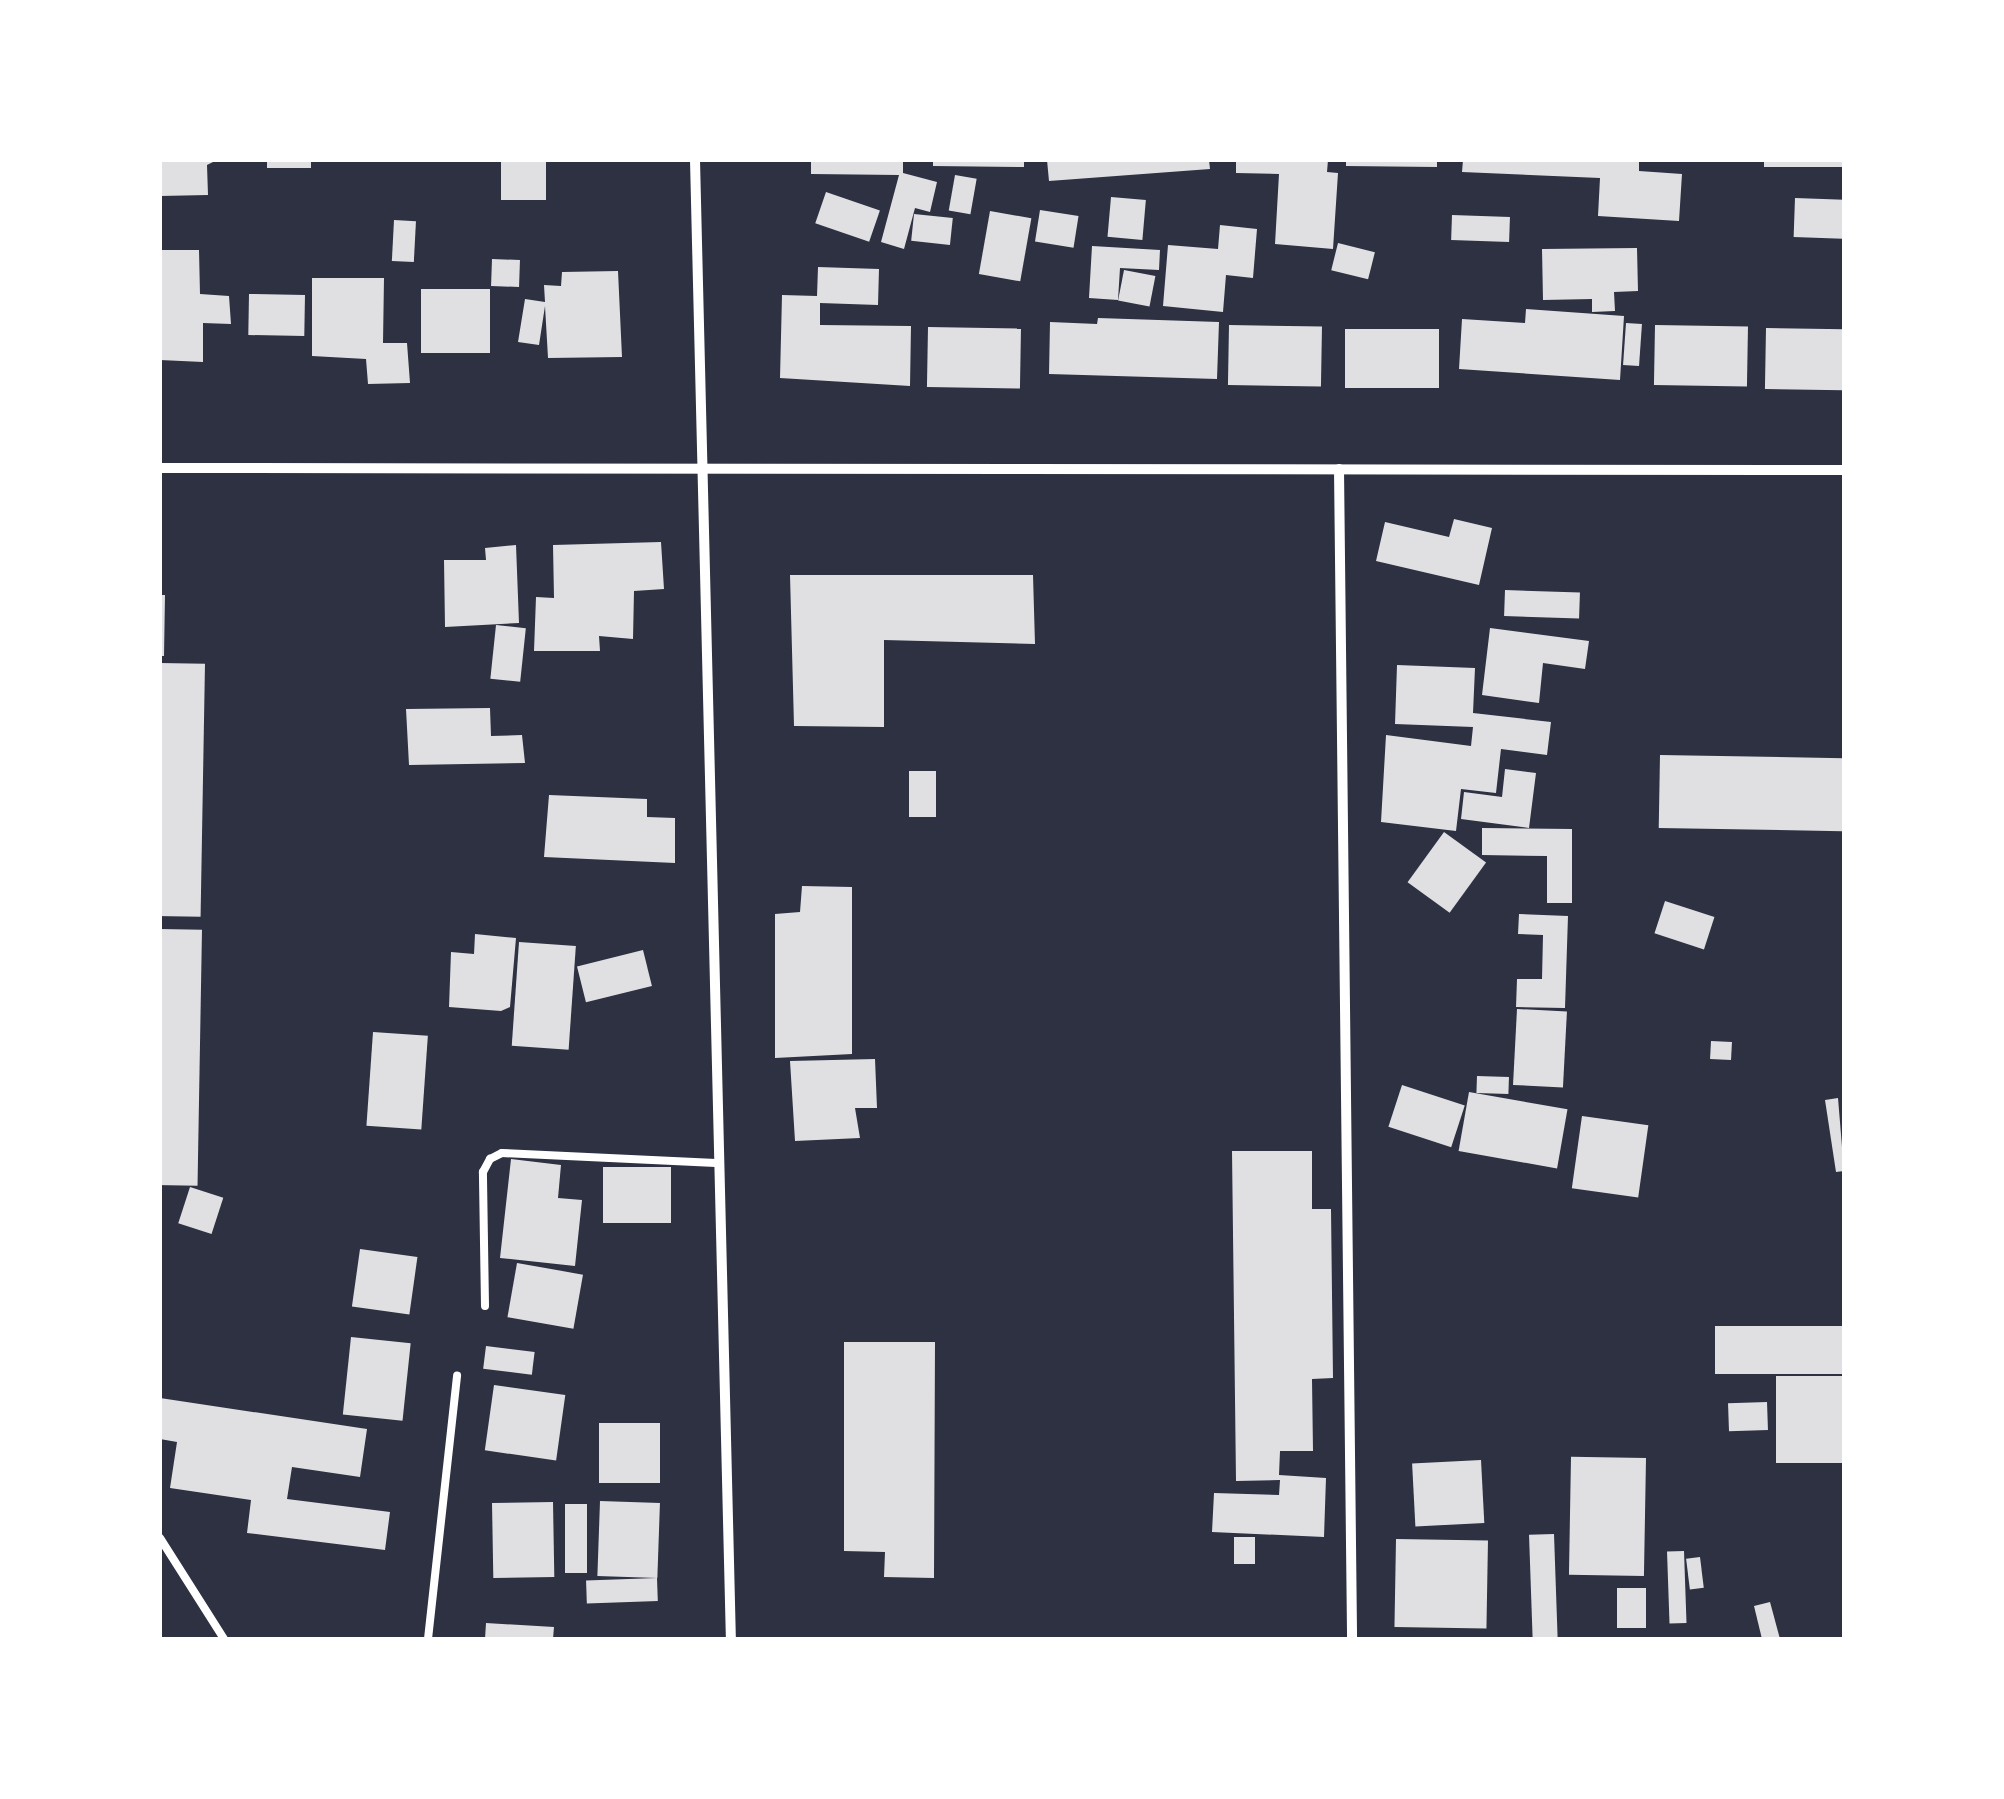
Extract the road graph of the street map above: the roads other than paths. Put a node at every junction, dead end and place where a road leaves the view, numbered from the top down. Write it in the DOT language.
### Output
graph roads {
  1 [pos="695,160"];
  2 [pos="160,468"];
  3 [pos="705,468"];
  4 [pos="1339,469"];
  5 [pos="1844,470"];
  6 [pos="716,1162"];
  7 [pos="486,1306"];
  8 [pos="457,1376"];
  9 [pos="160,1538"];
  10 [pos="224,1639"];
  11 [pos="428,1639"];
  12 [pos="731,1639"];
  13 [pos="1352,1639"];
  1 -- 3 [label="street"];
  2 -- 3 [label="street"];
  3 -- 4 [label="street"];
  3 -- 6 [label="street"];
  4 -- 5 [label="street"];
  4 -- 13 [label="street"];
  6 -- 7 [label="lane"];
  6 -- 12 [label="street"];
  8 -- 11 [label="lane"];
  9 -- 10 [label="lane"];
}
